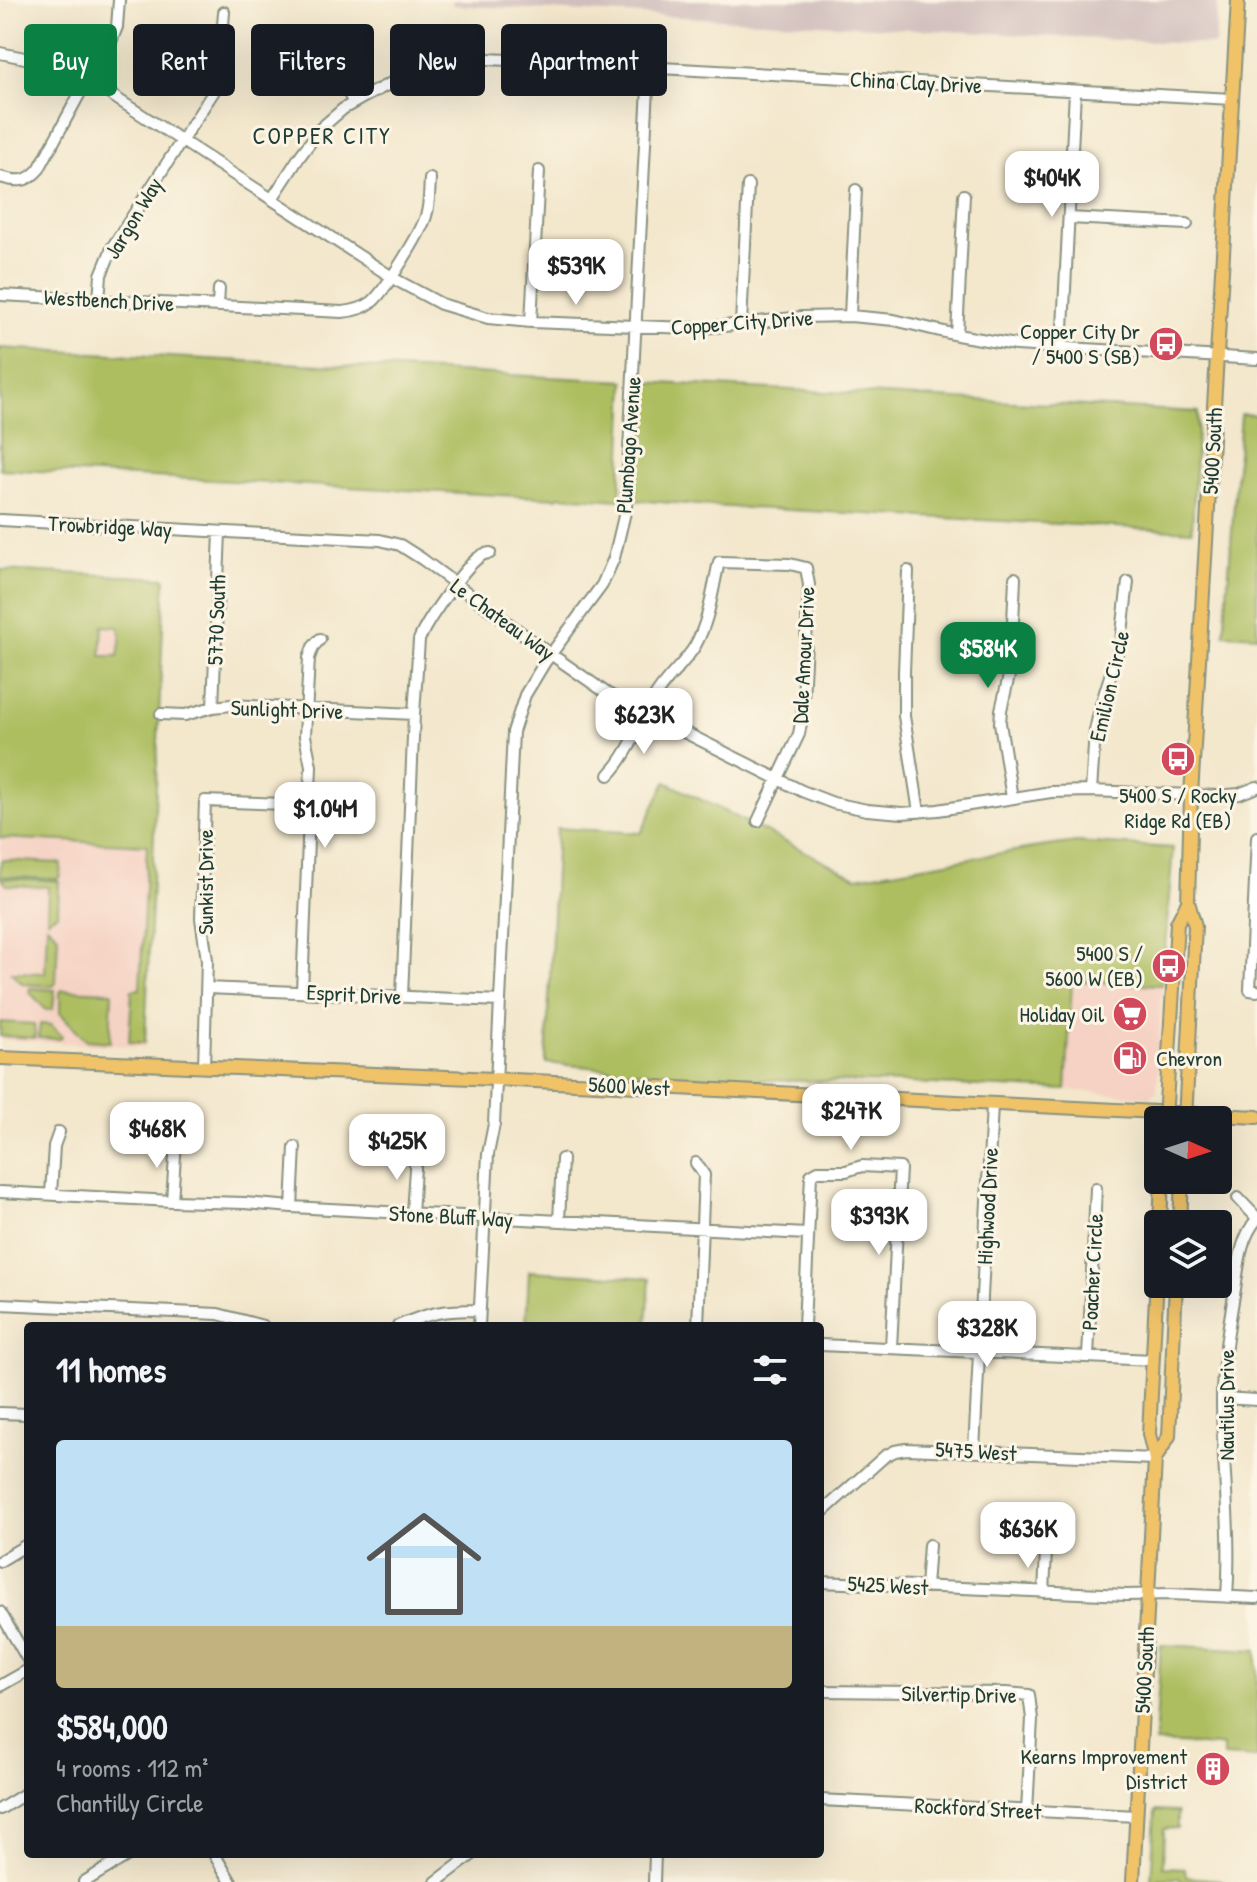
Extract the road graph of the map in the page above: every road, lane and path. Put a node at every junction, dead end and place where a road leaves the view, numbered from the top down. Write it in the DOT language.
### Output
graph roads {
  1 [pos="119,0"];
  2 [pos="1238,0"];
  3 [pos="224,12"];
  4 [pos="116,24"];
  5 [pos="0,53"];
  6 [pos="24,58"];
  7 [pos="501,60"];
  8 [pos="667,69"];
  9 [pos="1075,91"];
  10 [pos="79,96"];
  11 [pos="113,96"];
  12 [pos="350,96"];
  13 [pos="648,96"];
  14 [pos="1232,99"];
  15 [pos="353,102"];
  16 [pos="181,140"];
  17 [pos="539,171"];
  18 [pos="0,177"];
  19 [pos="430,179"];
  20 [pos="748,185"];
  21 [pos="856,190"];
  22 [pos="964,195"];
  23 [pos="272,199"];
  24 [pos="1069,218"];
  25 [pos="1187,224"];
  26 [pos="391,276"];
  27 [pos="219,289"];
  28 [pos="0,295"];
  29 [pos="99,300"];
  30 [pos="218,305"];
  31 [pos="850,316"];
  32 [pos="531,322"];
  33 [pos="741,324"];
  34 [pos="636,327"];
  35 [pos="957,335"];
  36 [pos="1062,348"];
  37 [pos="1217,358"];
  38 [pos="1257,359"];
  39 [pos="0,520"];
  40 [pos="220,532"];
  41 [pos="490,553"];
  42 [pos="908,571"];
  43 [pos="1015,578"];
  44 [pos="1128,582"];
  45 [pos="456,584"];
  46 [pos="320,639"];
  47 [pos="550,654"];
  48 [pos="213,707"];
  49 [pos="307,709"];
  50 [pos="646,713"];
  51 [pos="161,714"];
  52 [pos="414,714"];
  53 [pos="609,775"];
  54 [pos="778,779"];
  55 [pos="1257,787"];
  56 [pos="1091,791"];
  57 [pos="1191,796"];
  58 [pos="1012,798"];
  59 [pos="309,805"];
  60 [pos="919,812"];
  61 [pos="758,821"];
  62 [pos="1257,837"];
  63 [pos="1188,902"];
  64 [pos="207,988"];
  65 [pos="1253,990"];
  66 [pos="302,991"];
  67 [pos="402,996"];
  68 [pos="500,1001"];
  69 [pos="0,1058"];
  70 [pos="204,1067"];
  71 [pos="495,1079"];
  72 [pos="992,1105"];
  73 [pos="1166,1106"];
  74 [pos="1187,1106"];
  75 [pos="1144,1116"];
  76 [pos="1232,1117"];
  77 [pos="1257,1117"];
  78 [pos="59,1132"];
  79 [pos="176,1140"];
  80 [pos="295,1147"];
  81 [pos="416,1153"];
  82 [pos="562,1159"];
  83 [pos="696,1163"];
  84 [pos="1096,1188"];
  85 [pos="0,1192"];
  86 [pos="51,1194"];
  87 [pos="1238,1198"];
  88 [pos="172,1201"];
  89 [pos="292,1207"];
  90 [pos="412,1214"];
  91 [pos="485,1217"];
  92 [pos="1257,1218"];
  93 [pos="559,1221"];
  94 [pos="702,1229"];
  95 [pos="807,1234"];
  96 [pos="1156,1298"];
  97 [pos="1175,1298"];
  98 [pos="0,1304"];
  99 [pos="479,1310"];
  100 [pos="248,1322"];
  101 [pos="407,1322"];
  102 [pos="479,1322"];
  103 [pos="698,1322"];
  104 [pos="804,1322"];
  105 [pos="824,1345"];
  106 [pos="891,1348"];
  107 [pos="979,1352"];
  108 [pos="1088,1357"];
  109 [pos="1153,1360"];
  110 [pos="1222,1398"];
  111 [pos="1257,1400"];
  112 [pos="0,1413"];
  113 [pos="24,1414"];
  114 [pos="974,1450"];
  115 [pos="1155,1459"];
  116 [pos="824,1510"];
  117 [pos="929,1545"];
  118 [pos="24,1546"];
  119 [pos="1046,1551"];
  120 [pos="0,1561"];
  121 [pos="824,1582"];
  122 [pos="926,1587"];
  123 [pos="1044,1592"];
  124 [pos="1148,1594"];
  125 [pos="1227,1597"];
  126 [pos="1257,1598"];
  127 [pos="0,1612"];
  128 [pos="24,1653"];
  129 [pos="24,1672"];
  130 [pos="0,1686"];
  131 [pos="824,1691"];
  132 [pos="24,1794"];
  133 [pos="824,1800"];
  134 [pos="0,1809"];
  135 [pos="1027,1811"];
  136 [pos="1137,1816"];
  137 [pos="124,1858"];
  138 [pos="216,1858"];
  139 [pos="468,1858"];
  140 [pos="655,1858"];
  141 [pos="88,1881"];
  142 [pos="231,1882"];
  143 [pos="436,1882"];
  144 [pos="654,1882"];
  145 [pos="1133,1882"];
  1 -- 4 [label="street"];
  2 -- 14 [label="main road, 5400 South"];
  3 -- 16 [label="street, Jargon Way"];
  5 -- 6 [label="street, Copper City Drive"];
  7 -- 15 [label="street, China Clay Drive"];
  8 -- 9 [label="street, China Clay Drive"];
  9 -- 14 [label="street, China Clay Drive"];
  9 -- 24 [label="street"];
  10 -- 18 [label="street"];
  11 -- 16 [label="street, Copper City Drive"];
  12 -- 15 [label="street"];
  13 -- 34 [label="street, Plumbago Avenue"];
  14 -- 37 [label="main road, 5400 South"];
  15 -- 23 [label="street, China Clay Drive"];
  16 -- 23 [label="street, Copper City Drive"];
  16 -- 29 [label="street, Jargon Way"];
  17 -- 32 [label="street"];
  19 -- 26 [label="street, Westbench Drive"];
  20 -- 33 [label="street"];
  21 -- 31 [label="street"];
  22 -- 35 [label="street"];
  23 -- 26 [label="street, Copper City Drive"];
  24 -- 25 [label="street"];
  24 -- 36 [label="street"];
  26 -- 30 [label="street, Westbench Drive"];
  26 -- 32 [label="street, Copper City Drive"];
  27 -- 30 [label="street"];
  28 -- 29 [label="street, Westbench Drive"];
  29 -- 30 [label="street, Westbench Drive"];
  31 -- 33 [label="street, Copper City Drive"];
  31 -- 35 [label="street, Copper City Drive"];
  32 -- 34 [label="street, Copper City Drive"];
  33 -- 34 [label="street, Copper City Drive"];
  34 -- 47 [label="street, Plumbago Avenue"];
  35 -- 36 [label="street, Copper City Drive"];
  36 -- 37 [label="street, Copper City Drive"];
  37 -- 38 [label="street, Copper City Drive"];
  37 -- 57 [label="main road, 5400 South"];
  39 -- 40 [label="street, Trowbridge Way"];
  40 -- 45 [label="street, Le Chateau Way"];
  40 -- 48 [label="street, 5770 South"];
  41 -- 45 [label="street"];
  42 -- 60 [label="street"];
  43 -- 58 [label="street"];
  44 -- 56 [label="street, Emilion Circle"];
  45 -- 47 [label="street, Le Chateau Way"];
  45 -- 52 [label="street"];
  46 -- 49 [label="street"];
  47 -- 50 [label="street, Le Chateau Way"];
  47 -- 68 [label="street, Plumbago Avenue"];
  48 -- 49 [label="street, Sunlight Drive"];
  48 -- 51 [label="street, Sunlight Drive"];
  49 -- 52 [label="street, Sunlight Drive"];
  49 -- 59 [label="street"];
  50 -- 53 [label="street"];
  50 -- 54 [label="street, Le Chateau Way"];
  50 -- 54 [label="street, Dale Amour Drive"];
  52 -- 67 [label="street"];
  54 -- 60 [label="street, Le Chateau Way"];
  54 -- 61 [label="street, Dale Amour Drive"];
  55 -- 57 [label="street, Le Chateau Way"];
  56 -- 57 [label="street, Le Chateau Way"];
  56 -- 58 [label="street, Le Chateau Way"];
  57 -- 63 [label="main road, 5400 South"];
  58 -- 60 [label="street, Le Chateau Way"];
  59 -- 64 [label="street, Sunkist Drive"];
  59 -- 66 [label="street"];
  62 -- 65 [label="street"];
  63 -- 73 [label="main road, 5400 South"];
  63 -- 74 [label="main road, 5400 South"];
  64 -- 66 [label="street, Esprit Drive"];
  64 -- 70 [label="street, Sunkist Drive"];
  66 -- 67 [label="street, Esprit Drive"];
  67 -- 68 [label="street, Esprit Drive"];
  68 -- 71 [label="street, Plumbago Avenue"];
  69 -- 70 [label="main road, 5600 West"];
  70 -- 71 [label="main road, 5600 West"];
  71 -- 72 [label="main road, 5600 West"];
  71 -- 91 [label="street, Plumbago Avenue"];
  72 -- 75 [label="main road, 5600 West"];
  72 -- 107 [label="street, Highwood Drive"];
  76 -- 77 [label="main road, 5600 West"];
  78 -- 86 [label="street"];
  79 -- 88 [label="street"];
  80 -- 89 [label="street"];
  81 -- 90 [label="street"];
  82 -- 93 [label="street"];
  83 -- 94 [label="street"];
  84 -- 108 [label="street, Poacher Circle"];
  85 -- 86 [label="street, Stone Bluff Way"];
  86 -- 88 [label="street, Stone Bluff Way"];
  87 -- 92 [label="street, Nautilus Drive"];
  88 -- 89 [label="street, Stone Bluff Way"];
  89 -- 90 [label="street, Stone Bluff Way"];
  90 -- 91 [label="street, Stone Bluff Way"];
  91 -- 93 [label="street, Stone Bluff Way"];
  91 -- 99 [label="street, Plumbago Avenue"];
  92 -- 110 [label="street, Nautilus Drive"];
  93 -- 94 [label="street, Stone Bluff Way"];
  94 -- 95 [label="street, Stone Bluff Way"];
  94 -- 103 [label="street"];
  95 -- 104 [label="street"];
  95 -- 106 [label="street"];
  96 -- 109 [label="main road, 5400 South"];
  97 -- 115 [label="main road, 5400 South"];
  98 -- 100 [label="street"];
  99 -- 101 [label="street"];
  99 -- 102 [label="street, Plumbago Avenue"];
  105 -- 106 [label="street"];
  106 -- 107 [label="street"];
  107 -- 108 [label="street"];
  107 -- 114 [label="street, Highwood Drive"];
  108 -- 109 [label="street"];
  109 -- 115 [label="main road, 5400 South"];
  110 -- 111 [label="street"];
  110 -- 125 [label="street, Nautilus Drive"];
  112 -- 113 [label="street"];
  114 -- 115 [label="street, 5475 West"];
  114 -- 116 [label="street, 5475 West"];
  115 -- 124 [label="main road, 5400 South"];
  117 -- 122 [label="street"];
  118 -- 120 [label="street"];
  119 -- 123 [label="street"];
  121 -- 122 [label="street, 5425 West"];
  122 -- 123 [label="street, 5425 West"];
  123 -- 124 [label="street, 5425 West"];
  124 -- 125 [label="street, 5425 West"];
  124 -- 136 [label="main road, 5400 South"];
  125 -- 126 [label="street, 5425 West"];
  127 -- 128 [label="street"];
  129 -- 130 [label="street"];
  131 -- 135 [label="street, Silvertip Drive"];
  132 -- 134 [label="street"];
  133 -- 135 [label="street, Rockford Street"];
  135 -- 136 [label="street, Rockford Street"];
  136 -- 145 [label="main road, 5400 South"];
  137 -- 141 [label="street"];
  138 -- 142 [label="street"];
  139 -- 143 [label="street"];
  140 -- 144 [label="street"];
}
